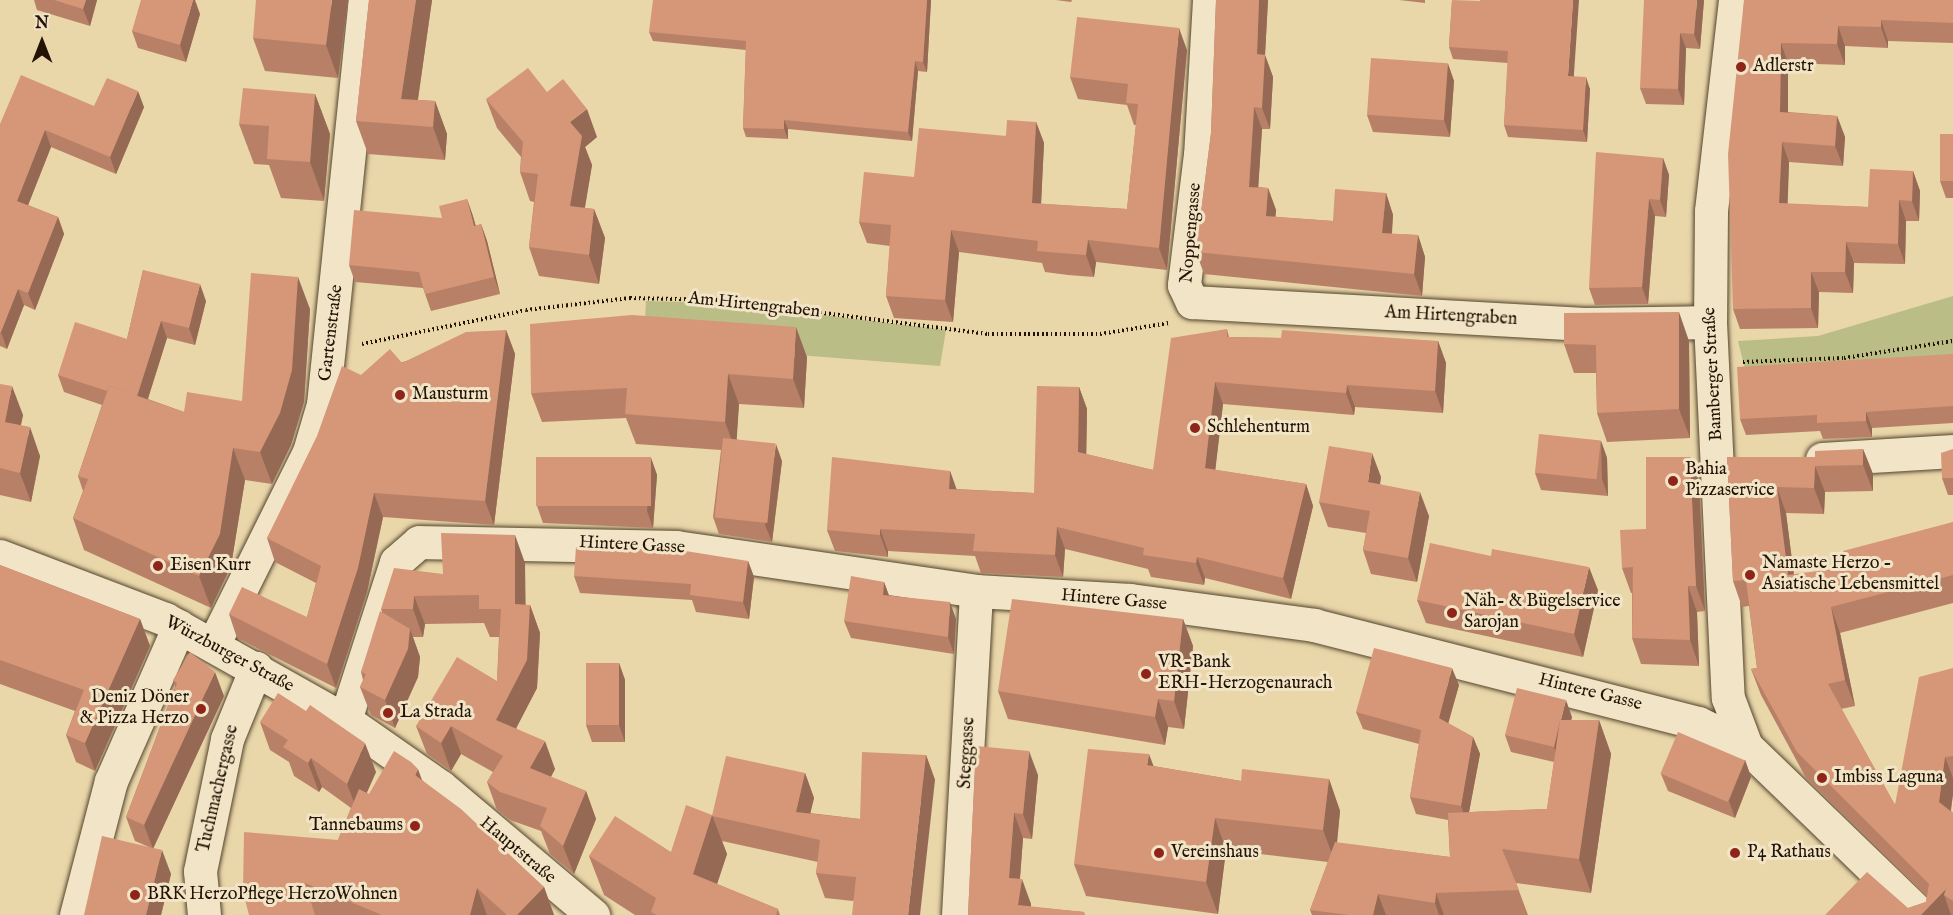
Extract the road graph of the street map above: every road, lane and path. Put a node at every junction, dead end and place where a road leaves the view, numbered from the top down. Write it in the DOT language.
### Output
graph roads {
  1 [pos="365,0"];
  2 [pos="1209,0"];
  3 [pos="1735,0"];
  4 [pos="1185,311"];
  5 [pos="1710,322"];
  6 [pos="1953,341"];
  7 [pos="331,351"];
  8 [pos="1712,363"];
  9 [pos="1953,451"];
  10 [pos="1787,461"];
  11 [pos="1752,462"];
  12 [pos="1718,464"];
  13 [pos="0,556"];
  14 [pos="976,591"];
  15 [pos="179,626"];
  16 [pos="214,643"];
  17 [pos="256,668"];
  18 [pos="345,720"];
  19 [pos="1746,746"];
  20 [pos="441,787"];
  21 [pos="585,913"];
  22 [pos="76,915"];
  23 [pos="204,915"];
  24 [pos="958,915"];
  25 [pos="1921,915"];
  1 -- 7 [label="street, Gartenstraße"];
  2 -- 4 [label="street, Noppengasse"];
  3 -- 5 [label="street, Bamberger Straße"];
  4 -- 5 [label="street, Am Hirtengraben"];
  4 -- 7 [label="path, Am Hirtengraben"];
  5 -- 8 [label="street, Bamberger Straße"];
  6 -- 8 [label="path"];
  7 -- 16 [label="street, Gartenstraße"];
  8 -- 12 [label="street, Bamberger Straße"];
  9 -- 10 [label="street"];
  11 -- 12 [label="street"];
  12 -- 19 [label="street, Bamberger Straße"];
  13 -- 15 [label="street, Würzburger Straße"];
  14 -- 18 [label="street, Hintere Gasse"];
  14 -- 19 [label="street, Hintere Gasse"];
  14 -- 24 [label="street, Steggasse"];
  15 -- 16 [label="street, Würzburger Straße"];
  15 -- 22 [label="street"];
  16 -- 17 [label="street, Würzburger Straße"];
  17 -- 18 [label="street, Würzburger Straße"];
  17 -- 23 [label="street, Tuchmachergasse"];
  18 -- 20 [label="street, Würzburger Straße"];
  19 -- 25 [label="street, Hintere Gasse"];
  20 -- 21 [label="street, Hauptstraße"];
}
